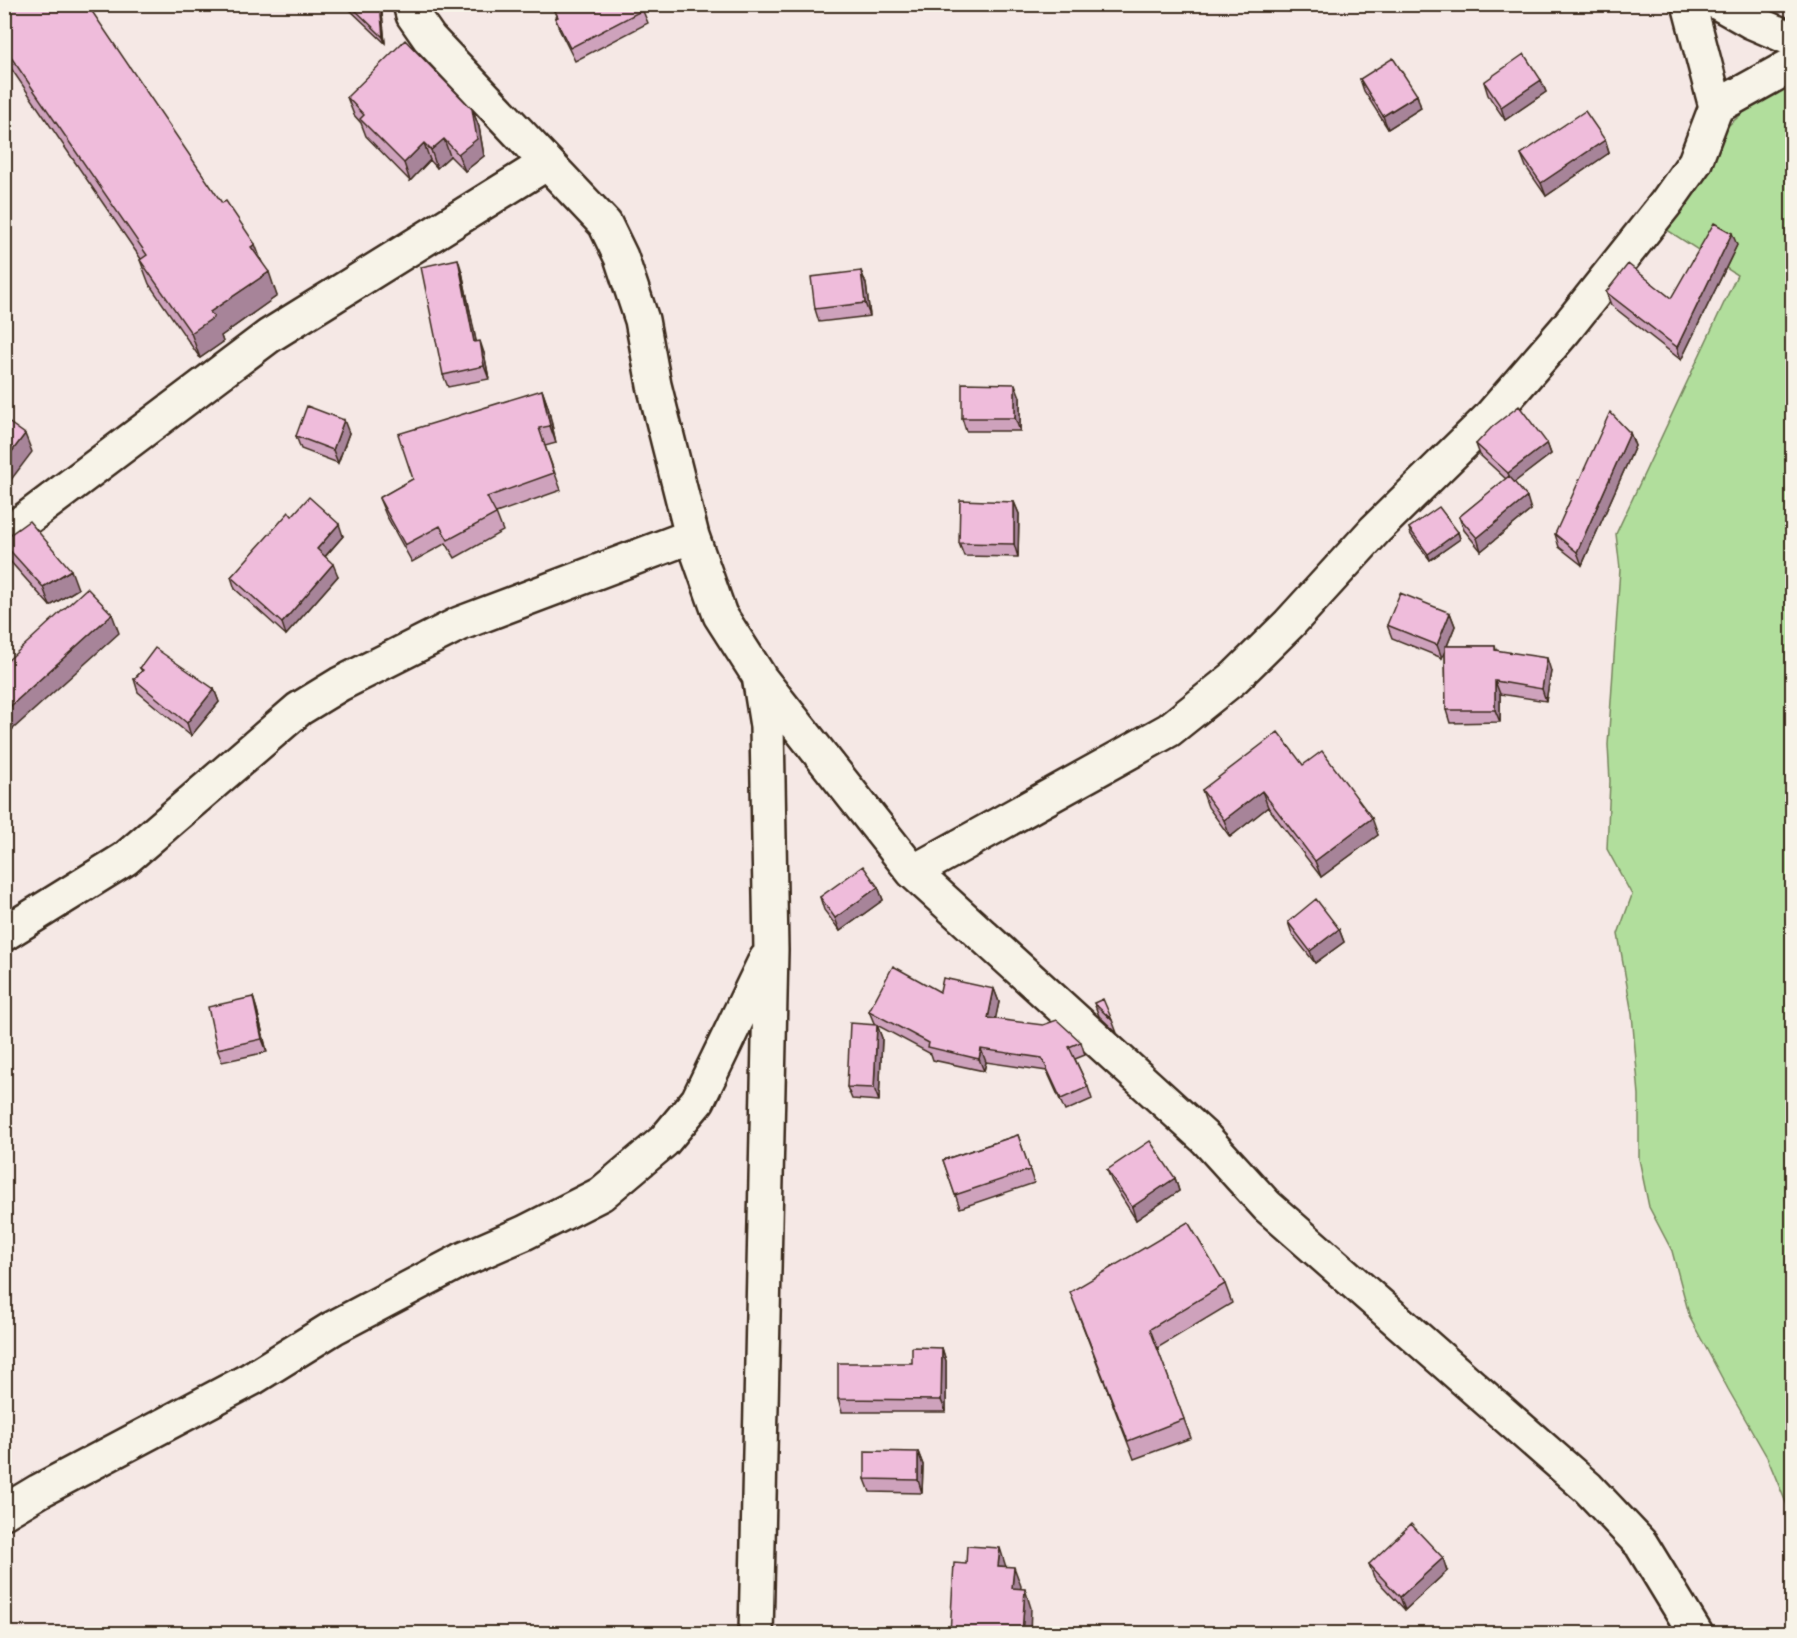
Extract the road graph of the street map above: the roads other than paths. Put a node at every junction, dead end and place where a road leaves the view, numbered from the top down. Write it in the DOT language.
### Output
graph roads {
  1 [pos="410,4"];
  2 [pos="1689,4"];
  3 [pos="1720,4"];
  4 [pos="1792,39"];
  5 [pos="1792,65"];
  6 [pos="1716,107"];
  7 [pos="547,163"];
  8 [pos="13,529"];
  9 [pos="692,536"];
  10 [pos="759,676"];
  11 [pos="914,872"];
  12 [pos="4,934"];
  13 [pos="771,950"];
  14 [pos="4,1512"];
  15 [pos="756,1634"];
  16 [pos="1696,1634"];
  1 -- 7 [label="street"];
  2 -- 6 [label="street"];
  3 -- 4 [label="street"];
  5 -- 6 [label="street"];
  6 -- 11 [label="street"];
  7 -- 8 [label="street"];
  7 -- 9 [label="street"];
  9 -- 10 [label="street"];
  9 -- 12 [label="street"];
  10 -- 11 [label="street"];
  10 -- 13 [label="street"];
  11 -- 16 [label="street"];
  13 -- 14 [label="street"];
  13 -- 15 [label="street"];
}
